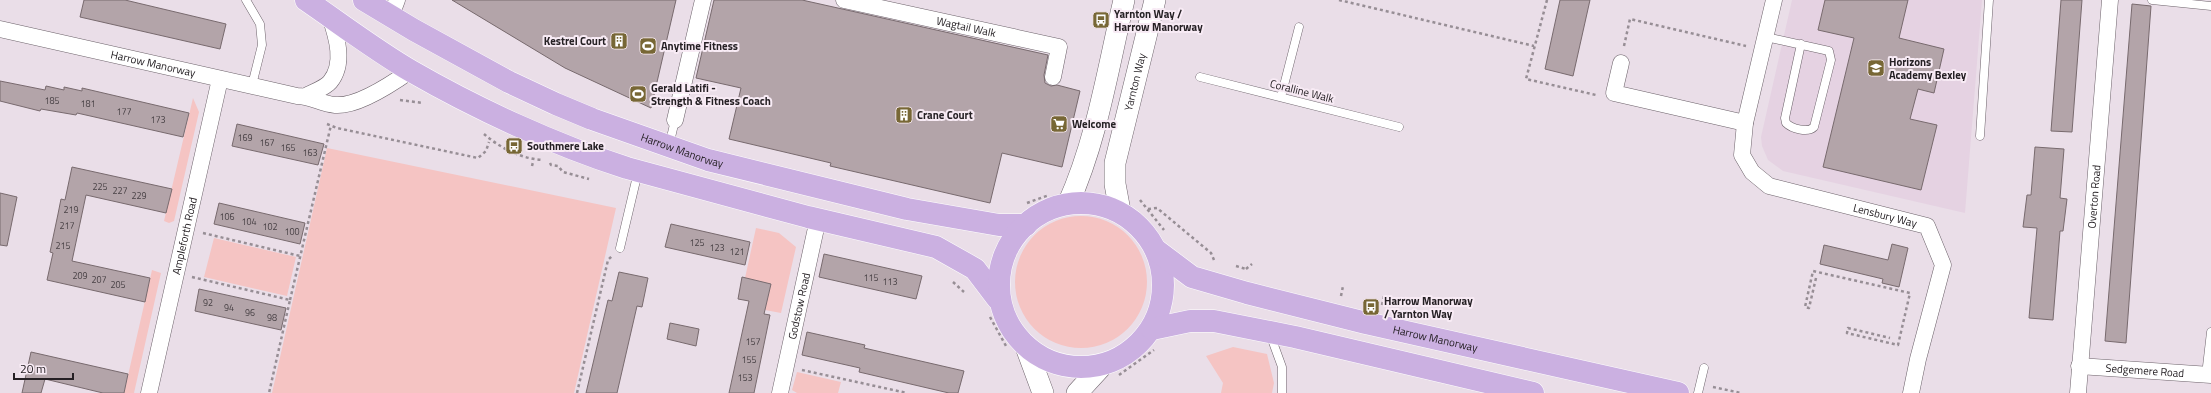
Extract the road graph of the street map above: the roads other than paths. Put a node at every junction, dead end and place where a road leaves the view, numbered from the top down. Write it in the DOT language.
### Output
graph roads {
  1 [pos="246,0"];
  2 [pos="306,0"];
  3 [pos="364,0"];
  4 [pos="703,0"];
  5 [pos="844,0"];
  6 [pos="1124,0"];
  7 [pos="1155,0"];
  8 [pos="1774,0"];
  9 [pos="1989,0"];
  10 [pos="2110,0"];
  11 [pos="2152,0"];
  12 [pos="2211,6"];
  13 [pos="394,8"];
  14 [pos="330,17"];
  15 [pos="1299,27"];
  16 [pos="0,29"];
  17 [pos="1764,43"];
  18 [pos="1801,44"];
  19 [pos="1621,63"];
  20 [pos="410,71"];
  21 [pos="1053,77"];
  22 [pos="1200,77"];
  23 [pos="220,79"];
  24 [pos="252,86"];
  25 [pos="306,96"];
  26 [pos="1281,97"];
  27 [pos="675,120"];
  28 [pos="1746,123"];
  29 [pos="1399,127"];
  30 [pos="1980,136"];
  31 [pos="669,147"];
  32 [pos="638,171"];
  33 [pos="1060,199"];
  34 [pos="1120,212"];
  35 [pos="1024,215"];
  36 [pos="818,219"];
  37 [pos="620,248"];
  38 [pos="1156,250"];
  39 [pos="994,307"];
  40 [pos="1269,332"];
  41 [pos="2211,332"];
  42 [pos="1154,339"];
  43 [pos="1016,348"];
  44 [pos="2079,366"];
  45 [pos="1704,368"];
  46 [pos="1107,373"];
  47 [pos="2209,375"];
  48 [pos="148,393"];
  49 [pos="780,393"];
  50 [pos="1043,393"];
  51 [pos="1077,393"];
  52 [pos="1282,393"];
  53 [pos="1533,393"];
  54 [pos="1678,393"];
  55 [pos="1698,393"];
  56 [pos="1911,393"];
  57 [pos="2078,393"];
  1 -- 24 [label="lane"];
  2 -- 14 [label="main road"];
  3 -- 13 [label="main road, Harrow Manorway"];
  4 -- 27 [label="street"];
  5 -- 21 [label="street, Wagtail Walk"];
  6 -- 33 [label="street"];
  7 -- 34 [label="street, Yarnton Way"];
  8 -- 17 [label="street, Lensbury Way"];
  9 -- 30 [label="lane"];
  10 -- 44 [label="street, Overton Road"];
  11 -- 12 [label="lane"];
  13 -- 31 [label="main road, Harrow Manorway"];
  14 -- 20 [label="main road"];
  14 -- 25 [label="street"];
  15 -- 26 [label="lane"];
  16 -- 23 [label="street, Harrow Manorway"];
  17 -- 18 [label="lane"];
  17 -- 28 [label="street, Lensbury Way"];
  18 -- 18 [label="lane"];
  19 -- 28 [label="street"];
  20 -- 25 [label="street, Harrow Manorway"];
  20 -- 32 [label="main road"];
  22 -- 26 [label="lane, Coralline Walk"];
  23 -- 24 [label="street, Harrow Manorway"];
  23 -- 48 [label="street, Ampleforth Road"];
  24 -- 25 [label="street, Harrow Manorway"];
  26 -- 29 [label="lane, Coralline Walk"];
  27 -- 31 [label="lane"];
  28 -- 56 [label="street, Lensbury Way"];
  31 -- 35 [label="main road, Harrow Manorway"];
  32 -- 36 [label="main road"];
  32 -- 37 [label="lane"];
  33 -- 34 [label="main road"];
  33 -- 35 [label="main road"];
  34 -- 38 [label="main road"];
  35 -- 39 [label="main road"];
  36 -- 39 [label="main road"];
  36 -- 49 [label="street, Godstow Road"];
  38 -- 42 [label="main road"];
  38 -- 54 [label="main road, Harrow Manorway"];
  39 -- 43 [label="main road"];
  40 -- 42 [label="main road"];
  40 -- 52 [label="lane"];
  40 -- 53 [label="main road"];
  41 -- 47 [label="lane"];
  42 -- 46 [label="main road"];
  43 -- 46 [label="main road"];
  43 -- 50 [label="street"];
  44 -- 47 [label="street, Sedgemere Road"];
  44 -- 57 [label="street, Overton Road"];
  45 -- 55 [label="lane"];
  46 -- 51 [label="street"];
}
